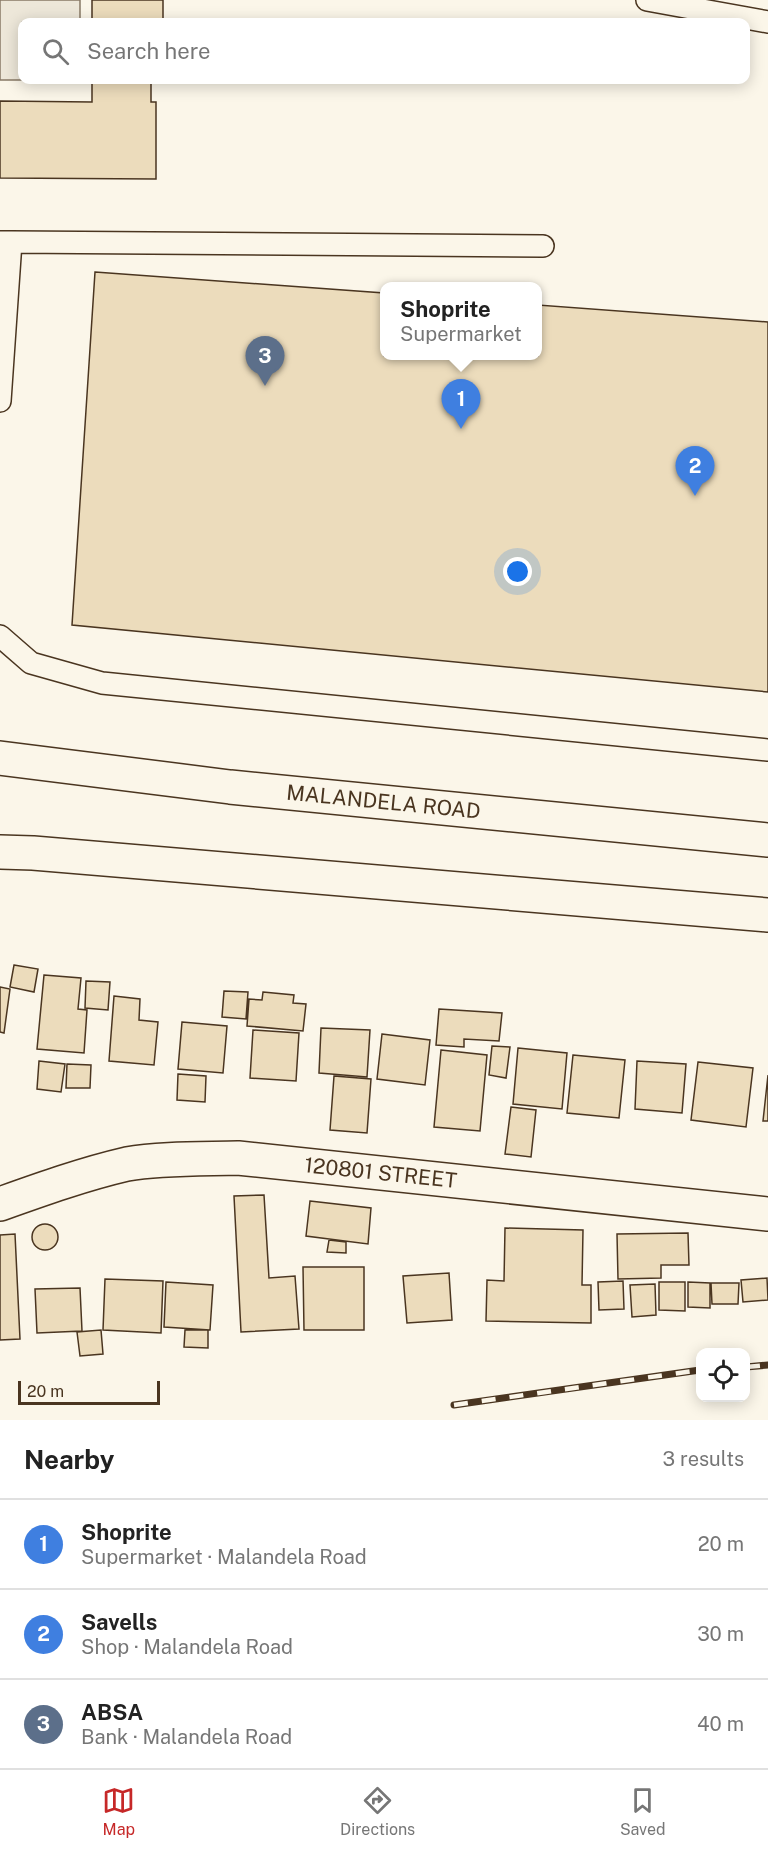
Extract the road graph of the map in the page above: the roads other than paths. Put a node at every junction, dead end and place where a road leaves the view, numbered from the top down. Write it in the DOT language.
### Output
graph roads {
  1 [pos="647,0"];
  2 [pos="746,18"];
  3 [pos="750,19"];
  4 [pos="768,22"];
  5 [pos="5,242"];
  6 [pos="543,246"];
  7 [pos="0,401"];
  8 [pos="0,636"];
  9 [pos="768,750"];
  10 [pos="0,758"];
  11 [pos="768,840"];
  12 [pos="0,852"];
  13 [pos="768,915"];
  14 [pos="0,1204"];
  15 [pos="768,1214"];
  1 -- 2 [label="lane"];
  3 -- 4 [label="lane"];
  5 -- 6 [label="lane"];
  5 -- 7 [label="lane"];
  8 -- 9 [label="lane"];
  10 -- 11 [label="main road, MALANDELA ROAD"];
  12 -- 13 [label="main road"];
  14 -- 15 [label="main road, 120801 STREET"];
}
